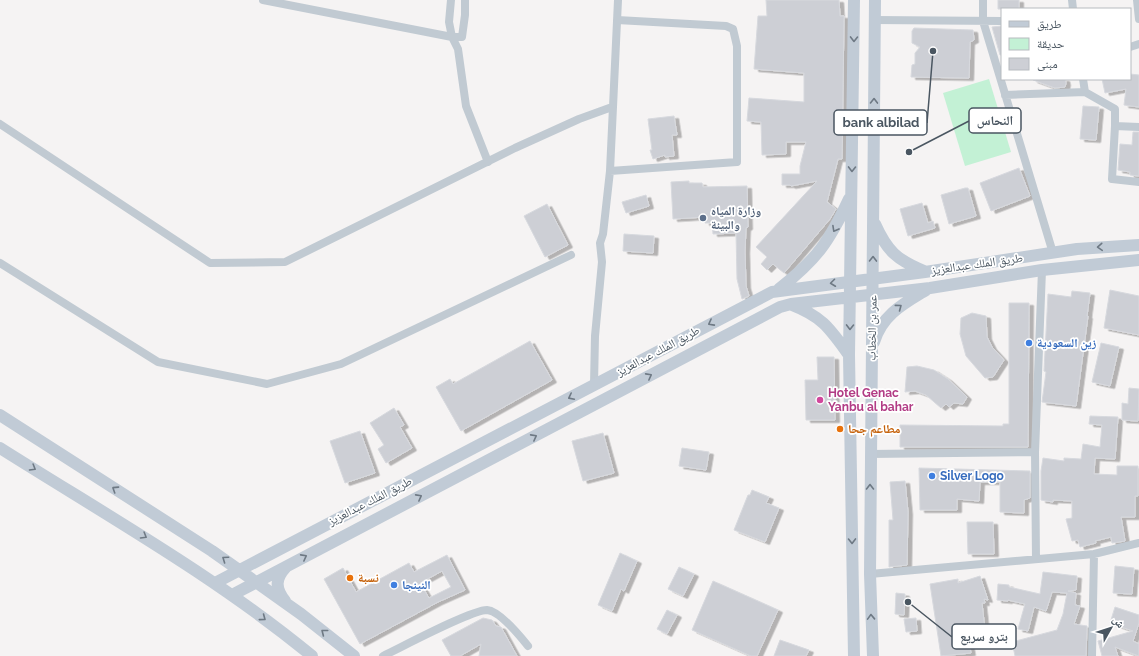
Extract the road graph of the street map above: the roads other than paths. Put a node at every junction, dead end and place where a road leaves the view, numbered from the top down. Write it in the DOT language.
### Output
graph roads {
  1 [pos="264,0"];
  2 [pos="451,0"];
  3 [pos="465,0"];
  4 [pos="618,0"];
  5 [pos="854,0"];
  6 [pos="875,0"];
  7 [pos="983,0"];
  8 [pos="1137,0"];
  9 [pos="1139,18"];
  10 [pos="617,20"];
  11 [pos="875,20"];
  12 [pos="983,21"];
  13 [pos="1001,21"];
  14 [pos="452,37"];
  15 [pos="1083,80"];
  16 [pos="1085,92"];
  17 [pos="1005,95"];
  18 [pos="612,107"];
  19 [pos="0,124"];
  20 [pos="1115,126"];
  21 [pos="1139,127"];
  22 [pos="488,162"];
  23 [pos="610,171"];
  24 [pos="1139,182"];
  25 [pos="851,194"];
  26 [pos="873,220"];
  27 [pos="1139,244"];
  28 [pos="1053,253"];
  29 [pos="571,255"];
  30 [pos="1139,260"];
  31 [pos="0,263"];
  32 [pos="1042,270"];
  33 [pos="925,272"];
  34 [pos="872,278"];
  35 [pos="850,281"];
  36 [pos="930,288"];
  37 [pos="779,289"];
  38 [pos="872,295"];
  39 [pos="850,297"];
  40 [pos="790,304"];
  41 [pos="871,351"];
  42 [pos="849,355"];
  43 [pos="594,385"];
  44 [pos="0,415"];
  45 [pos="0,448"];
  46 [pos="1035,452"];
  47 [pos="870,454"];
  48 [pos="1139,543"];
  49 [pos="1094,554"];
  50 [pos="1036,559"];
  51 [pos="288,566"];
  52 [pos="239,570"];
  53 [pos="870,574"];
  54 [pos="256,582"];
  55 [pos="215,583"];
  56 [pos="232,595"];
  57 [pos="287,604"];
  58 [pos="528,646"];
  59 [pos="312,656"];
  60 [pos="354,656"];
  61 [pos="383,656"];
  62 [pos="854,656"];
  63 [pos="873,656"];
  64 [pos="1092,656"];
  1 -- 14 [label="street"];
  2 -- 14 [label="street"];
  3 -- 14 [label="street"];
  4 -- 10 [label="street"];
  5 -- 25 [label="main road, عمر بن الخطاب, one-way"];
  6 -- 11 [label="main road, عمر بن الخطاب"];
  7 -- 12 [label="street"];
  8 -- 9 [label="street"];
  10 -- 18 [label="street"];
  10 -- 23 [label="street"];
  11 -- 12 [label="street"];
  26 -- 11 [label="main road, عمر بن الخطاب, one-way"];
  12 -- 13 [label="street"];
  12 -- 17 [label="street"];
  14 -- 22 [label="street"];
  15 -- 16 [label="street"];
  16 -- 17 [label="street"];
  16 -- 20 [label="street"];
  17 -- 28 [label="street"];
  18 -- 22 [label="street"];
  18 -- 23 [label="street"];
  19 -- 22 [label="street"];
  20 -- 21 [label="street"];
  20 -- 24 [label="street"];
  23 -- 43 [label="street"];
  25 -- 35 [label="main road, عمر بن الخطاب"];
  25 -- 37 [label="main road, one-way"];
  26 -- 33 [label="main road"];
  34 -- 26 [label="main road, عمر بن الخطاب, one-way"];
  27 -- 28 [label="main road, طريق الملك عبدالعزيز, one-way"];
  28 -- 33 [label="main road, طريق الملك عبدالعزيز"];
  29 -- 31 [label="street"];
  30 -- 32 [label="main road, طريق الملك عبدالعزيز"];
  32 -- 36 [label="main road, طريق الملك عبدالعزيز"];
  32 -- 46 [label="street"];
  33 -- 34 [label="main road, طريق الملك عبدالعزيز"];
  34 -- 35 [label="main road, طريق الملك عبدالعزيز"];
  34 -- 38 [label="main road, عمر بن الخطاب"];
  35 -- 37 [label="main road, طريق الملك عبدالعزيز, one-way"];
  35 -- 39 [label="main road, عمر بن الخطاب"];
  36 -- 38 [label="main road, طريق الملك عبدالعزيز"];
  41 -- 36 [label="main road, one-way"];
  37 -- 43 [label="main road, طريق الملك عبدالعزيز, one-way"];
  38 -- 39 [label="main road, طريق الملك عبدالعزيز"];
  38 -- 41 [label="main road, عمر بن الخطاب"];
  39 -- 40 [label="main road, طريق الملك عبدالعزيز"];
  39 -- 42 [label="main road, عمر بن الخطاب, one-way"];
  40 -- 42 [label="main road"];
  51 -- 40 [label="main road, طريق الملك عبدالعزيز, one-way"];
  41 -- 47 [label="main road, عمر بن الخطاب"];
  42 -- 62 [label="main road, عمر بن الخطاب, one-way"];
  43 -- 52 [label="main road, طريق الملك عبدالعزيز, one-way"];
  52 -- 44 [label="main road, one-way"];
  45 -- 55 [label="main road, one-way"];
  46 -- 47 [label="street"];
  46 -- 50 [label="street"];
  53 -- 47 [label="main road, عمر بن الخطاب, one-way"];
  48 -- 49 [label="street"];
  49 -- 50 [label="street"];
  49 -- 64 [label="street"];
  50 -- 53 [label="street"];
  51 -- 54 [label="main road, طريق الملك عبدالعزيز"];
  51 -- 57 [label="main road"];
  52 -- 54 [label="main road"];
  52 -- 55 [label="main road, طريق الملك عبدالعزيز"];
  63 -- 53 [label="main road, عمر بن الخطاب, one-way"];
  54 -- 56 [label="main road, طريق الملك عبدالعزيز"];
  54 -- 57 [label="main road"];
  55 -- 56 [label="main road"];
  56 -- 59 [label="main road, one-way"];
  60 -- 57 [label="main road, one-way"];
  58 -- 61 [label="street"];
}
